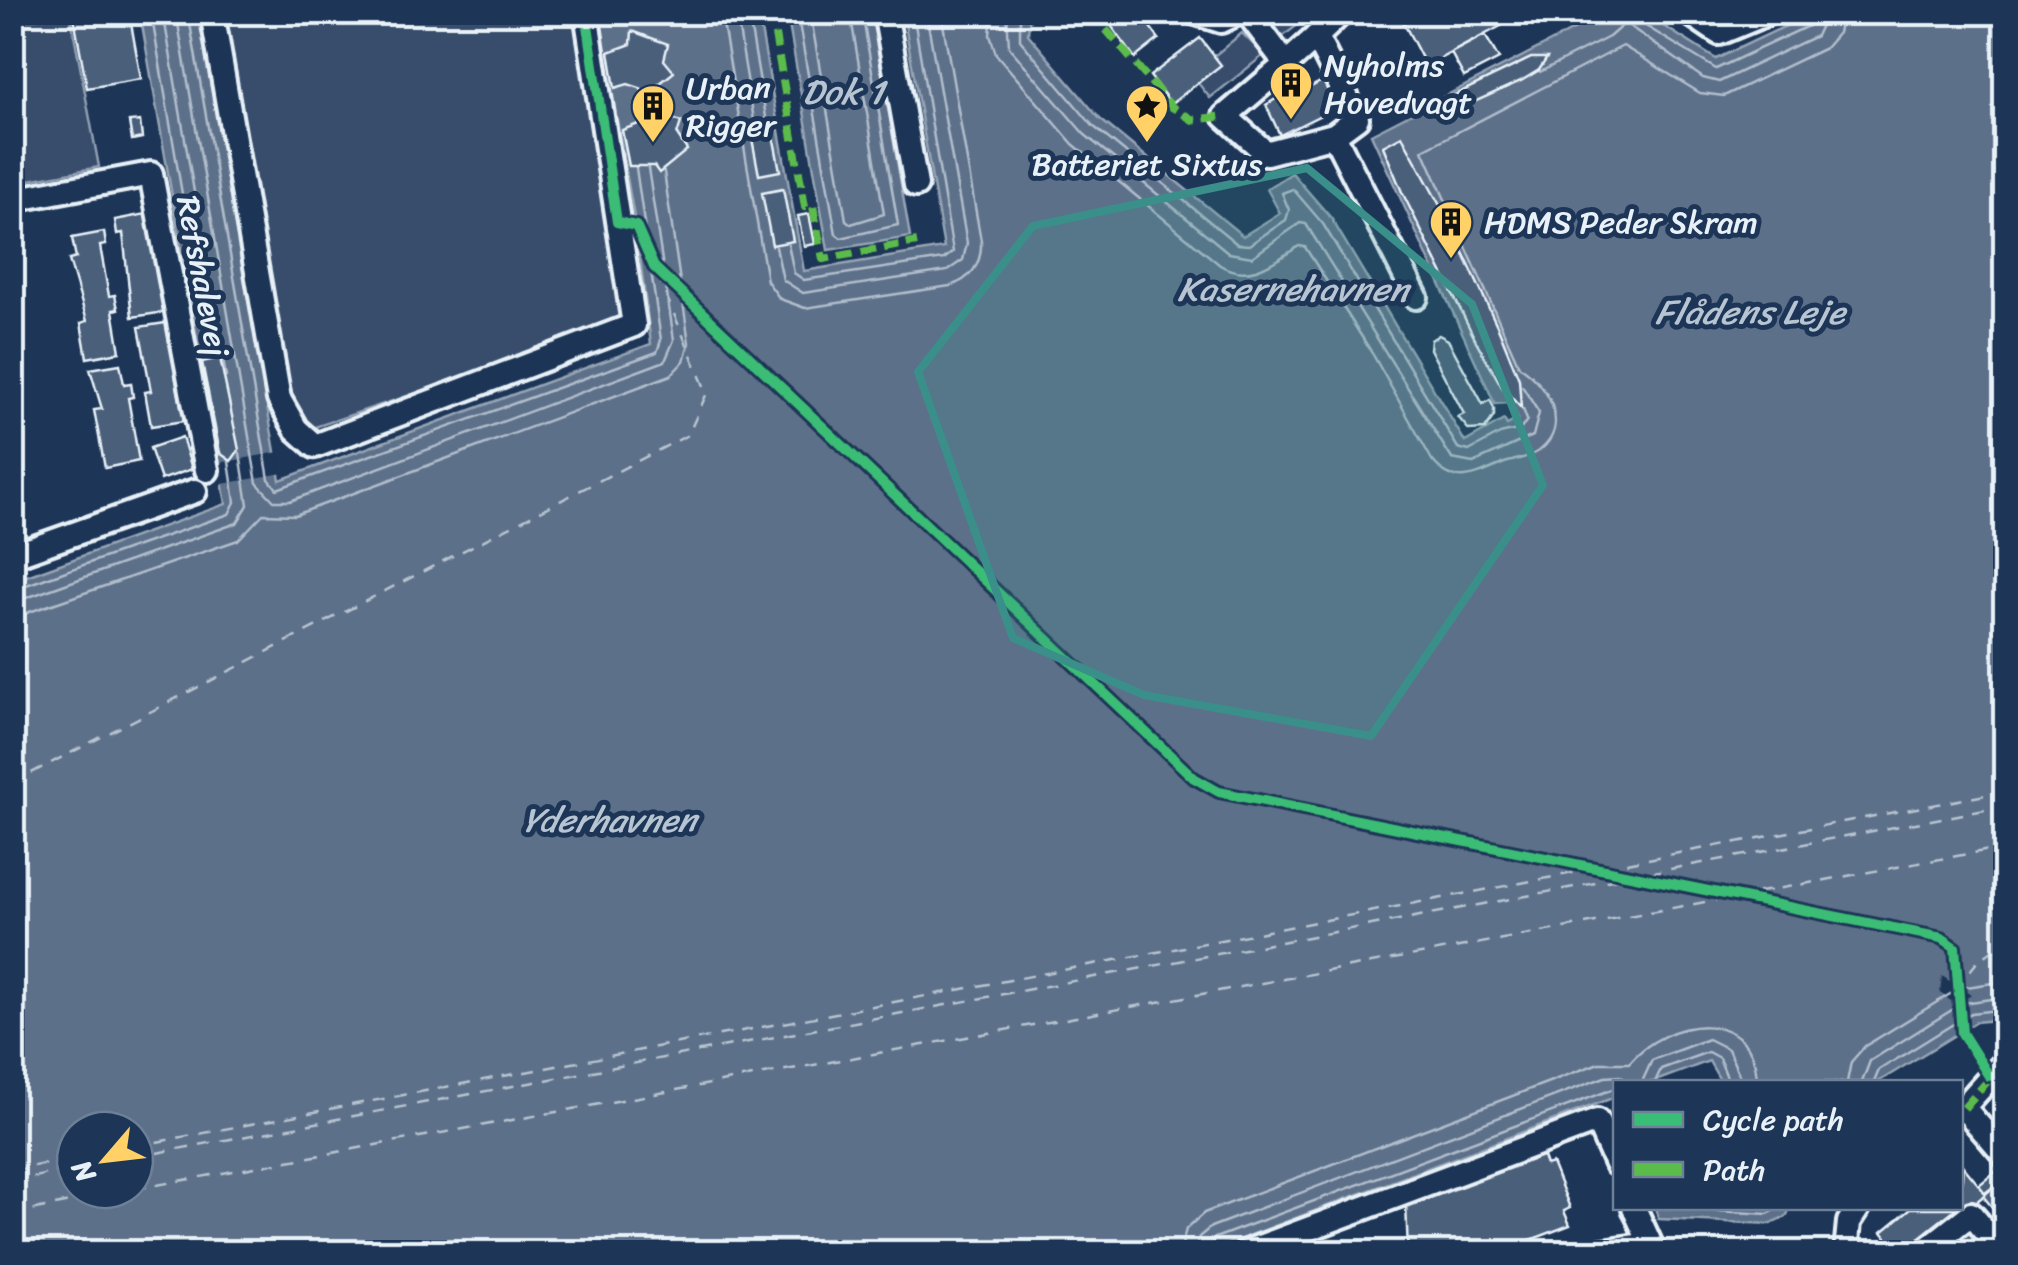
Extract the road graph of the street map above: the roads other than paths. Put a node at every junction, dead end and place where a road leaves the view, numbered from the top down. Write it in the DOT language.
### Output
graph roads {
  1 [pos="212,12"];
  2 [pos="586,12"];
  3 [pos="885,12"];
  4 [pos="1193,12"];
  5 [pos="1244,12"];
  6 [pos="1342,12"];
  7 [pos="1688,12"];
  8 [pos="1770,12"];
  9 [pos="1316,37"];
  10 [pos="1286,64"];
  11 [pos="1334,135"];
  12 [pos="916,185"];
  13 [pos="12,200"];
  14 [pos="1416,297"];
  15 [pos="207,470"];
  16 [pos="195,491"];
  17 [pos="12,556"];
  18 [pos="2006,1060"];
  19 [pos="1963,1108"];
  20 [pos="1963,1110"];
  21 [pos="1613,1157"];
  22 [pos="2006,1157"];
  23 [pos="1635,1210"];
  24 [pos="1857,1210"];
  25 [pos="1988,1234"];
  26 [pos="1652,1248"];
  27 [pos="1246,1252"];
  28 [pos="1597,1252"];
  29 [pos="1846,1252"];
  30 [pos="1923,1252"];
  1 -- 2 [label="street"];
  3 -- 12 [label="street"];
  4 -- 5 [label="street"];
  5 -- 10 [label="street"];
  6 -- 9 [label="street"];
  7 -- 8 [label="street"];
  9 -- 10 [label="street"];
  9 -- 11 [label="street"];
  10 -- 11 [label="street"];
  11 -- 14 [label="street"];
  13 -- 15 [label="street, Refshalevej"];
  16 -- 17 [label="street"];
  18 -- 19 [label="street"];
  20 -- 22 [label="street"];
  21 -- 27 [label="street"];
  23 -- 26 [label="street"];
  24 -- 29 [label="street"];
  25 -- 30 [label="street"];
  26 -- 28 [label="street"];
}
